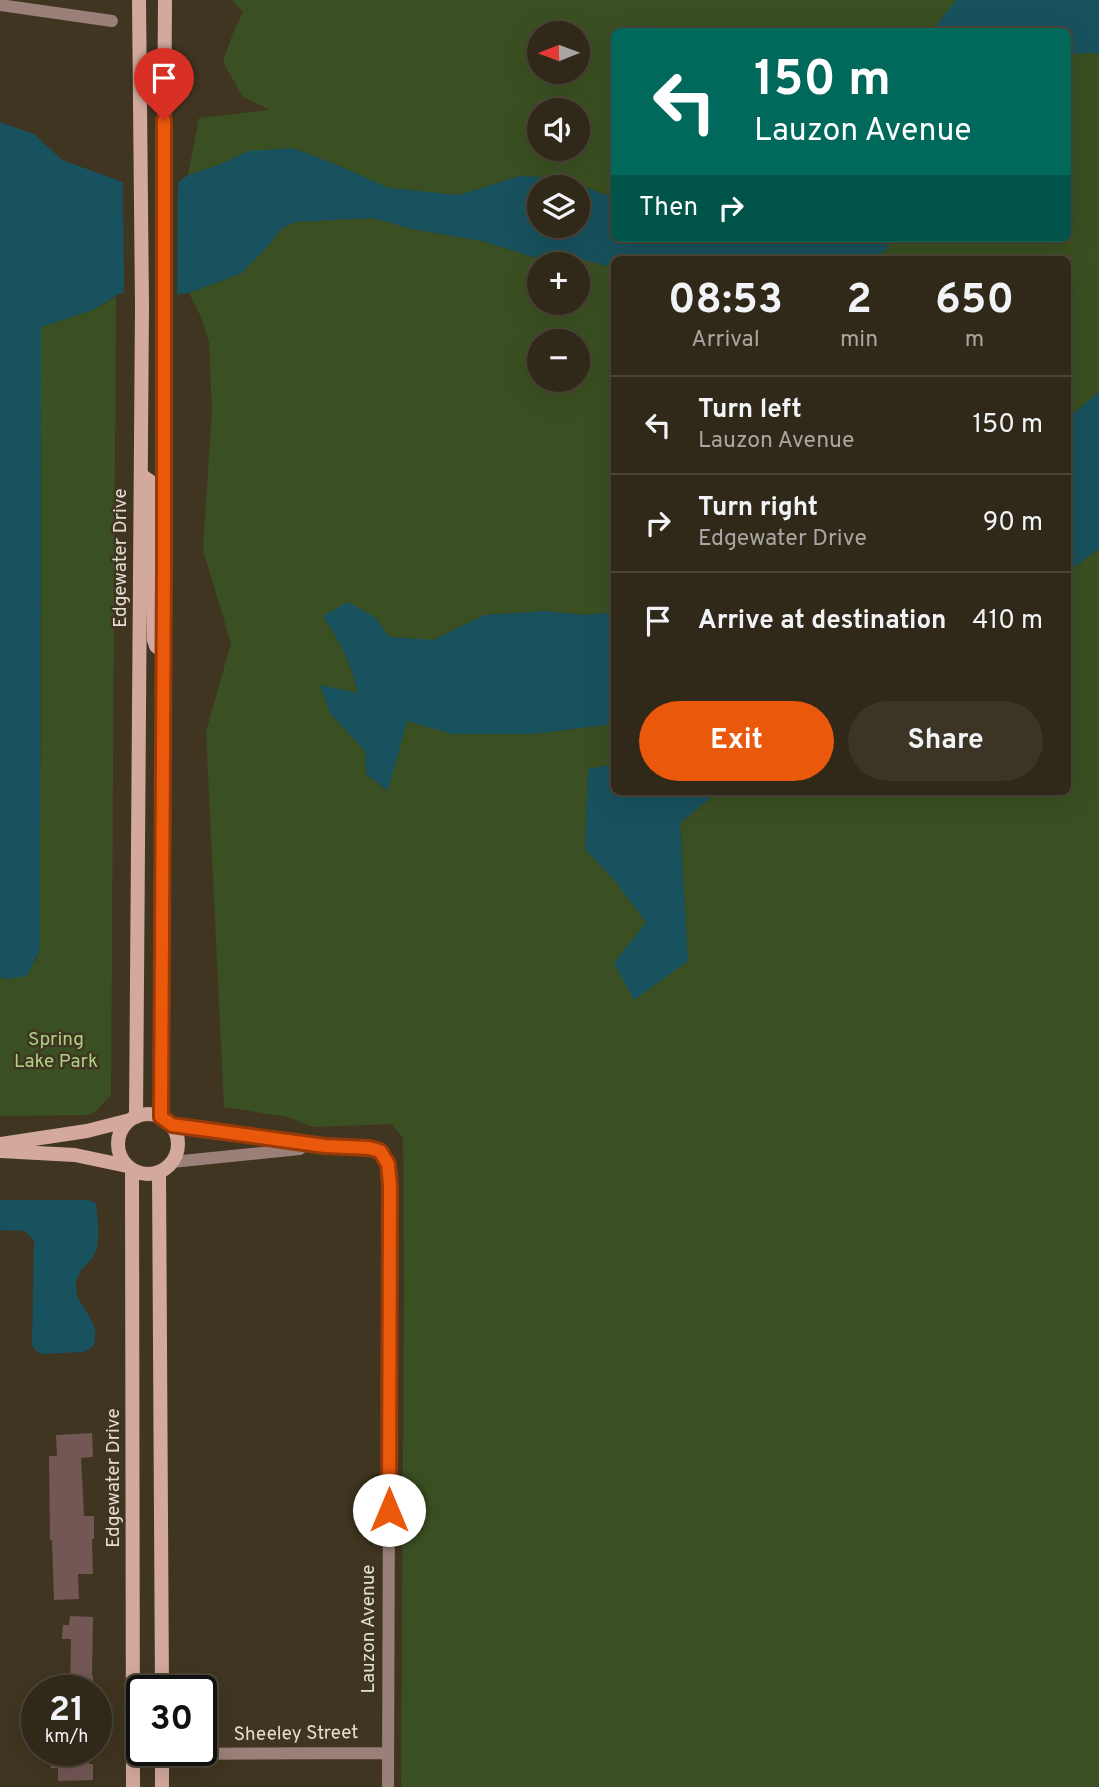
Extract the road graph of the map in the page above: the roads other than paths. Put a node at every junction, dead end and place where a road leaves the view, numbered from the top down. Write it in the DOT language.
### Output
graph roads {
  1 [pos="139,0"];
  2 [pos="165,0"];
  3 [pos="0,5"];
  4 [pos="112,21"];
  5 [pos="141,475"];
  6 [pos="164,653"];
  7 [pos="133,1118"];
  8 [pos="166,1121"];
  9 [pos="0,1144"];
  10 [pos="325,1146"];
  11 [pos="0,1151"];
  12 [pos="172,1162"];
  13 [pos="130,1168"];
  14 [pos="159,1172"];
  15 [pos="162,1675"];
  16 [pos="217,1752"];
  17 [pos="388,1753"];
  18 [pos="162,1766"];
  19 [pos="133,1787"];
  20 [pos="162,1787"];
  21 [pos="388,1787"];
  1 -- 5 [label="street, Edgewater Drive"];
  2 -- 6 [label="street"];
  3 -- 4 [label="street"];
  5 -- 6 [label="street"];
  5 -- 7 [label="street, Edgewater Drive"];
  6 -- 8 [label="street"];
  7 -- 8 [label="street"];
  7 -- 9 [label="street"];
  7 -- 13 [label="street"];
  8 -- 10 [label="street, Lauzon Avenue"];
  8 -- 12 [label="street"];
  10 -- 12 [label="street, Lauzon Avenue"];
  10 -- 17 [label="street, Lauzon Avenue"];
  11 -- 13 [label="street"];
  12 -- 14 [label="street"];
  13 -- 14 [label="street"];
  13 -- 19 [label="street, Edgewater Drive"];
  14 -- 15 [label="street"];
  16 -- 17 [label="street, Sheeley Street"];
  17 -- 21 [label="street, Lauzon Avenue"];
  18 -- 20 [label="street"];
}
